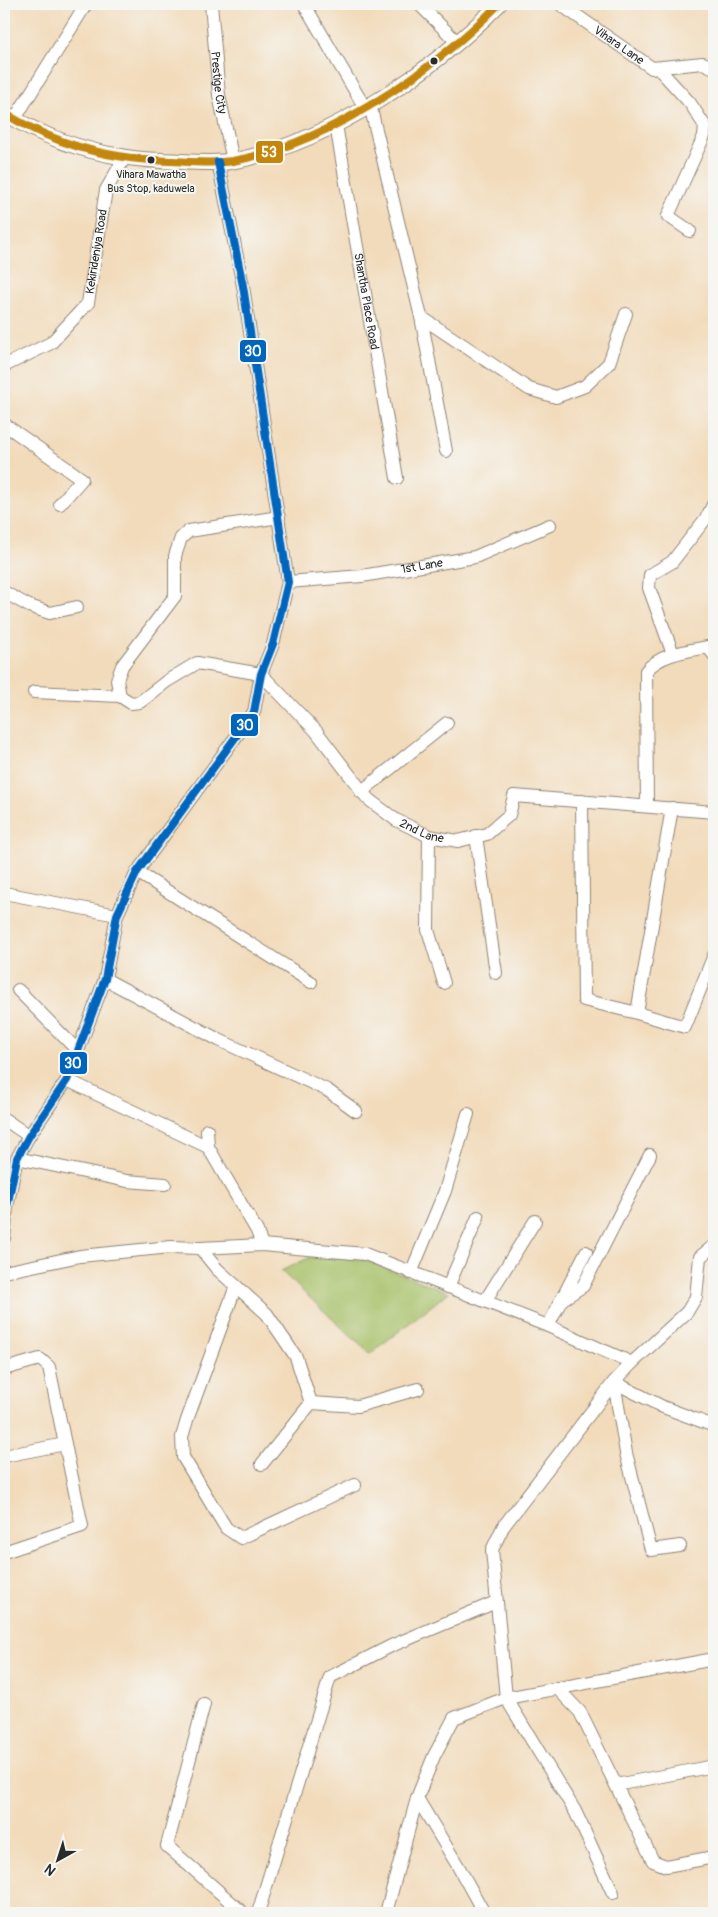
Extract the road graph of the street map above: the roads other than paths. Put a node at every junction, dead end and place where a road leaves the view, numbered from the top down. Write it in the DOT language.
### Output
graph roads {
  1 [pos="86,4"];
  2 [pos="211,4"];
  3 [pos="304,4"];
  4 [pos="420,4"];
  5 [pos="500,4"];
  6 [pos="560,4"];
  7 [pos="458,43"];
  8 [pos="658,68"];
  9 [pos="714,68"];
  10 [pos="367,106"];
  11 [pos="9,117"];
  12 [pos="336,125"];
  13 [pos="124,157"];
  14 [pos="226,162"];
  15 [pos="690,231"];
  16 [pos="626,314"];
  17 [pos="421,317"];
  18 [pos="4,366"];
  19 [pos="4,424"];
  20 [pos="446,451"];
  21 [pos="396,478"];
  22 [pos="714,502"];
  23 [pos="60,504"];
  24 [pos="279,517"];
  25 [pos="550,525"];
  26 [pos="288,582"];
  27 [pos="4,592"];
  28 [pos="76,607"];
  29 [pos="673,654"];
  30 [pos="714,655"];
  31 [pos="261,674"];
  32 [pos="34,692"];
  33 [pos="120,696"];
  34 [pos="447,723"];
  35 [pos="361,792"];
  36 [pos="582,801"];
  37 [pos="647,806"];
  38 [pos="672,808"];
  39 [pos="714,812"];
  40 [pos="429,836"];
  41 [pos="476,836"];
  42 [pos="137,872"];
  43 [pos="4,893"];
  44 [pos="117,915"];
  45 [pos="714,955"];
  46 [pos="496,973"];
  47 [pos="104,979"];
  48 [pos="311,982"];
  49 [pos="444,983"];
  50 [pos="18,990"];
  51 [pos="638,1013"];
  52 [pos="78,1051"];
  53 [pos="67,1080"];
  54 [pos="356,1112"];
  55 [pos="468,1114"];
  56 [pos="4,1119"];
  57 [pos="207,1130"];
  58 [pos="29,1136"];
  59 [pos="208,1147"];
  60 [pos="650,1155"];
  61 [pos="17,1158"];
  62 [pos="165,1184"];
  63 [pos="478,1217"];
  64 [pos="535,1222"];
  65 [pos="4,1238"];
  66 [pos="262,1245"];
  67 [pos="200,1248"];
  68 [pos="714,1249"];
  69 [pos="586,1252"];
  70 [pos="4,1272"];
  71 [pos="411,1273"];
  72 [pos="236,1286"];
  73 [pos="448,1287"];
  74 [pos="485,1301"];
  75 [pos="560,1302"];
  76 [pos="548,1326"];
  77 [pos="632,1363"];
  78 [pos="4,1369"];
  79 [pos="614,1382"];
  80 [pos="418,1389"];
  81 [pos="310,1403"];
  82 [pos="714,1426"];
  83 [pos="65,1444"];
  84 [pos="4,1456"];
  85 [pos="262,1464"];
  86 [pos="355,1485"];
  87 [pos="680,1546"];
  88 [pos="4,1552"];
  89 [pos="496,1602"];
  90 [pos="714,1659"];
  91 [pos="557,1688"];
  92 [pos="506,1698"];
  93 [pos="204,1704"];
  94 [pos="714,1766"];
  95 [pos="616,1785"];
  96 [pos="417,1798"];
  97 [pos="714,1857"];
  98 [pos="613,1893"];
  99 [pos="243,1913"];
  100 [pos="258,1913"];
  101 [pos="386,1913"];
  102 [pos="484,1913"];
  1 -- 11 [label="street"];
  2 -- 14 [label="street, Prestige City"];
  3 -- 10 [label="street"];
  4 -- 7 [label="street"];
  5 -- 7 [label="main road"];
  6 -- 8 [label="street, Vihara Lane"];
  7 -- 10 [label="main road"];
  8 -- 9 [label="street, Vihara Lane"];
  8 -- 15 [label="street"];
  10 -- 12 [label="main road"];
  10 -- 17 [label="street"];
  11 -- 13 [label="main road"];
  12 -- 14 [label="main road"];
  12 -- 21 [label="street, Shantha Place Road"];
  13 -- 14 [label="main road"];
  13 -- 18 [label="street, Kekirideniya Road"];
  14 -- 24 [label="street"];
  16 -- 17 [label="street"];
  17 -- 20 [label="street"];
  19 -- 23 [label="street"];
  22 -- 29 [label="street"];
  24 -- 26 [label="street"];
  24 -- 33 [label="street"];
  25 -- 26 [label="street, 1st Lane"];
  26 -- 31 [label="street"];
  27 -- 28 [label="street"];
  29 -- 30 [label="street"];
  29 -- 37 [label="street"];
  31 -- 33 [label="street"];
  31 -- 35 [label="street, 2nd Lane"];
  31 -- 42 [label="street"];
  32 -- 33 [label="street"];
  34 -- 35 [label="street"];
  35 -- 40 [label="street, 2nd Lane"];
  36 -- 37 [label="street, 2nd Lane"];
  36 -- 41 [label="street, 2nd Lane"];
  36 -- 51 [label="street"];
  37 -- 38 [label="street, 2nd Lane"];
  38 -- 39 [label="street, 2nd Lane"];
  38 -- 51 [label="street"];
  40 -- 41 [label="street, 2nd Lane"];
  40 -- 49 [label="street"];
  41 -- 46 [label="street"];
  42 -- 44 [label="street"];
  42 -- 48 [label="street"];
  43 -- 44 [label="street"];
  44 -- 47 [label="street"];
  45 -- 51 [label="street"];
  47 -- 52 [label="street"];
  47 -- 54 [label="street"];
  50 -- 52 [label="street"];
  52 -- 53 [label="street"];
  53 -- 58 [label="street"];
  53 -- 59 [label="street"];
  55 -- 71 [label="street"];
  56 -- 58 [label="street"];
  57 -- 59 [label="street"];
  58 -- 61 [label="street"];
  59 -- 66 [label="street"];
  60 -- 75 [label="street"];
  61 -- 62 [label="street"];
  61 -- 65 [label="street"];
  63 -- 73 [label="street"];
  64 -- 74 [label="street"];
  66 -- 67 [label="street"];
  66 -- 71 [label="street"];
  67 -- 70 [label="street"];
  67 -- 72 [label="street"];
  68 -- 77 [label="street"];
  69 -- 75 [label="street"];
  71 -- 73 [label="street"];
  72 -- 81 [label="street"];
  72 -- 86 [label="street"];
  73 -- 74 [label="street"];
  74 -- 76 [label="street"];
  75 -- 76 [label="street"];
  76 -- 77 [label="street"];
  77 -- 79 [label="street"];
  78 -- 83 [label="street"];
  79 -- 82 [label="street"];
  79 -- 87 [label="street"];
  79 -- 89 [label="street"];
  80 -- 81 [label="street"];
  81 -- 85 [label="street"];
  83 -- 84 [label="street"];
  83 -- 88 [label="street"];
  89 -- 92 [label="street"];
  89 -- 100 [label="street"];
  90 -- 91 [label="street"];
  91 -- 92 [label="street"];
  91 -- 95 [label="street"];
  92 -- 96 [label="street"];
  92 -- 98 [label="street"];
  93 -- 99 [label="street"];
  94 -- 95 [label="street"];
  95 -- 97 [label="street"];
  96 -- 101 [label="street"];
  96 -- 102 [label="street"];
}
